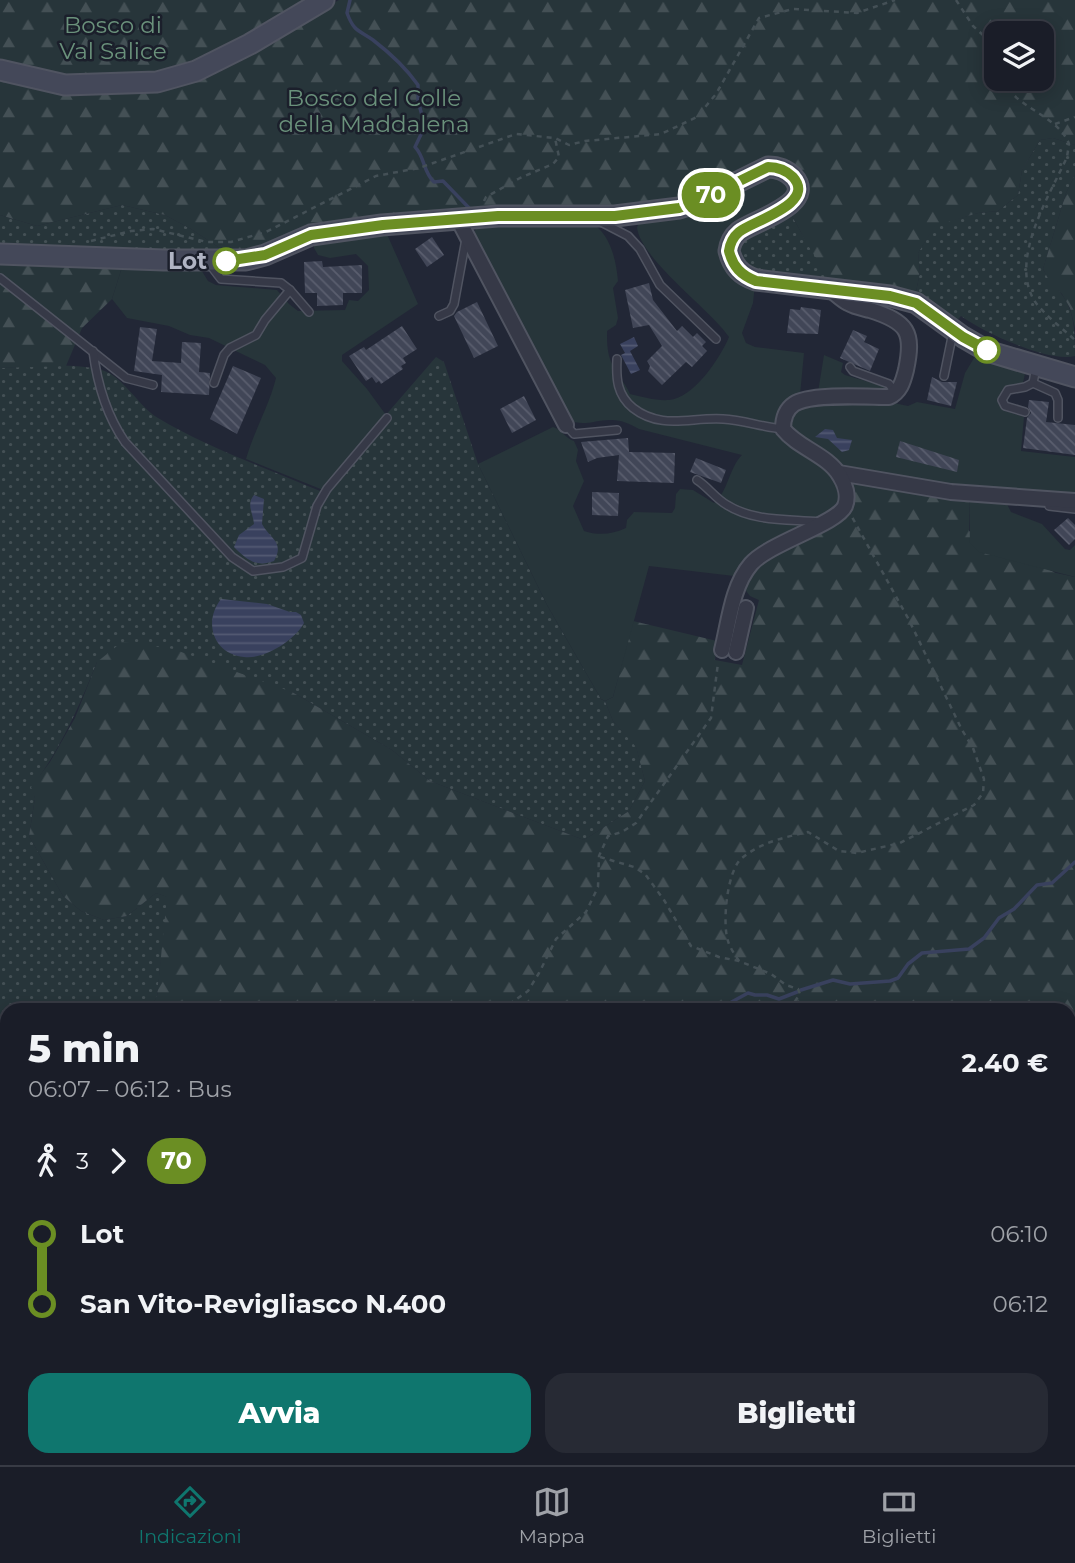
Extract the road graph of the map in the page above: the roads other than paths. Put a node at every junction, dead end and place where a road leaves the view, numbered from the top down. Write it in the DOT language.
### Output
graph roads {
  1 [pos="324,0"];
  2 [pos="0,70"];
  3 [pos="591,217"];
  4 [pos="467,224"];
  5 [pos="0,254"];
  6 [pos="207,261"];
  7 [pos="0,278"];
  8 [pos="290,290"];
  9 [pos="831,290"];
  10 [pos="309,312"];
  11 [pos="439,316"];
  12 [pos="953,331"];
  13 [pos="716,339"];
  14 [pos="93,351"];
  15 [pos="617,359"];
  16 [pos="850,367"];
  17 [pos="1034,375"];
  18 [pos="944,376"];
  19 [pos="1075,376"];
  20 [pos="214,383"];
  21 [pos="153,385"];
  22 [pos="896,393"];
  23 [pos="1025,412"];
  24 [pos="387,418"];
  25 [pos="1058,418"];
  26 [pos="566,425"];
  27 [pos="783,429"];
  28 [pos="617,430"];
  29 [pos="839,472"];
  30 [pos="697,481"];
  31 [pos="1025,499"];
  32 [pos="1075,501"];
  33 [pos="1075,509"];
  34 [pos="824,522"];
  35 [pos="746,608"];
  1 -- 2 [label="street"];
  3 -- 4 [label="street"];
  3 -- 9 [label="street"];
  3 -- 13 [label="lane"];
  4 -- 6 [label="street"];
  4 -- 11 [label="lane"];
  4 -- 26 [label="street"];
  5 -- 6 [label="street"];
  6 -- 8 [label="lane"];
  7 -- 14 [label="lane"];
  8 -- 10 [label="lane"];
  8 -- 20 [label="lane"];
  9 -- 12 [label="street"];
  9 -- 22 [label="street"];
  12 -- 17 [label="street"];
  12 -- 18 [label="lane"];
  14 -- 21 [label="lane"];
  14 -- 24 [label="lane"];
  15 -- 27 [label="lane"];
  16 -- 22 [label="lane"];
  17 -- 19 [label="street"];
  17 -- 23 [label="lane"];
  17 -- 25 [label="lane"];
  22 -- 27 [label="street"];
  26 -- 28 [label="lane"];
  27 -- 29 [label="street"];
  29 -- 31 [label="street"];
  29 -- 34 [label="street"];
  30 -- 34 [label="lane"];
  31 -- 32 [label="street"];
  31 -- 33 [label="lane"];
  34 -- 35 [label="street"];
}
